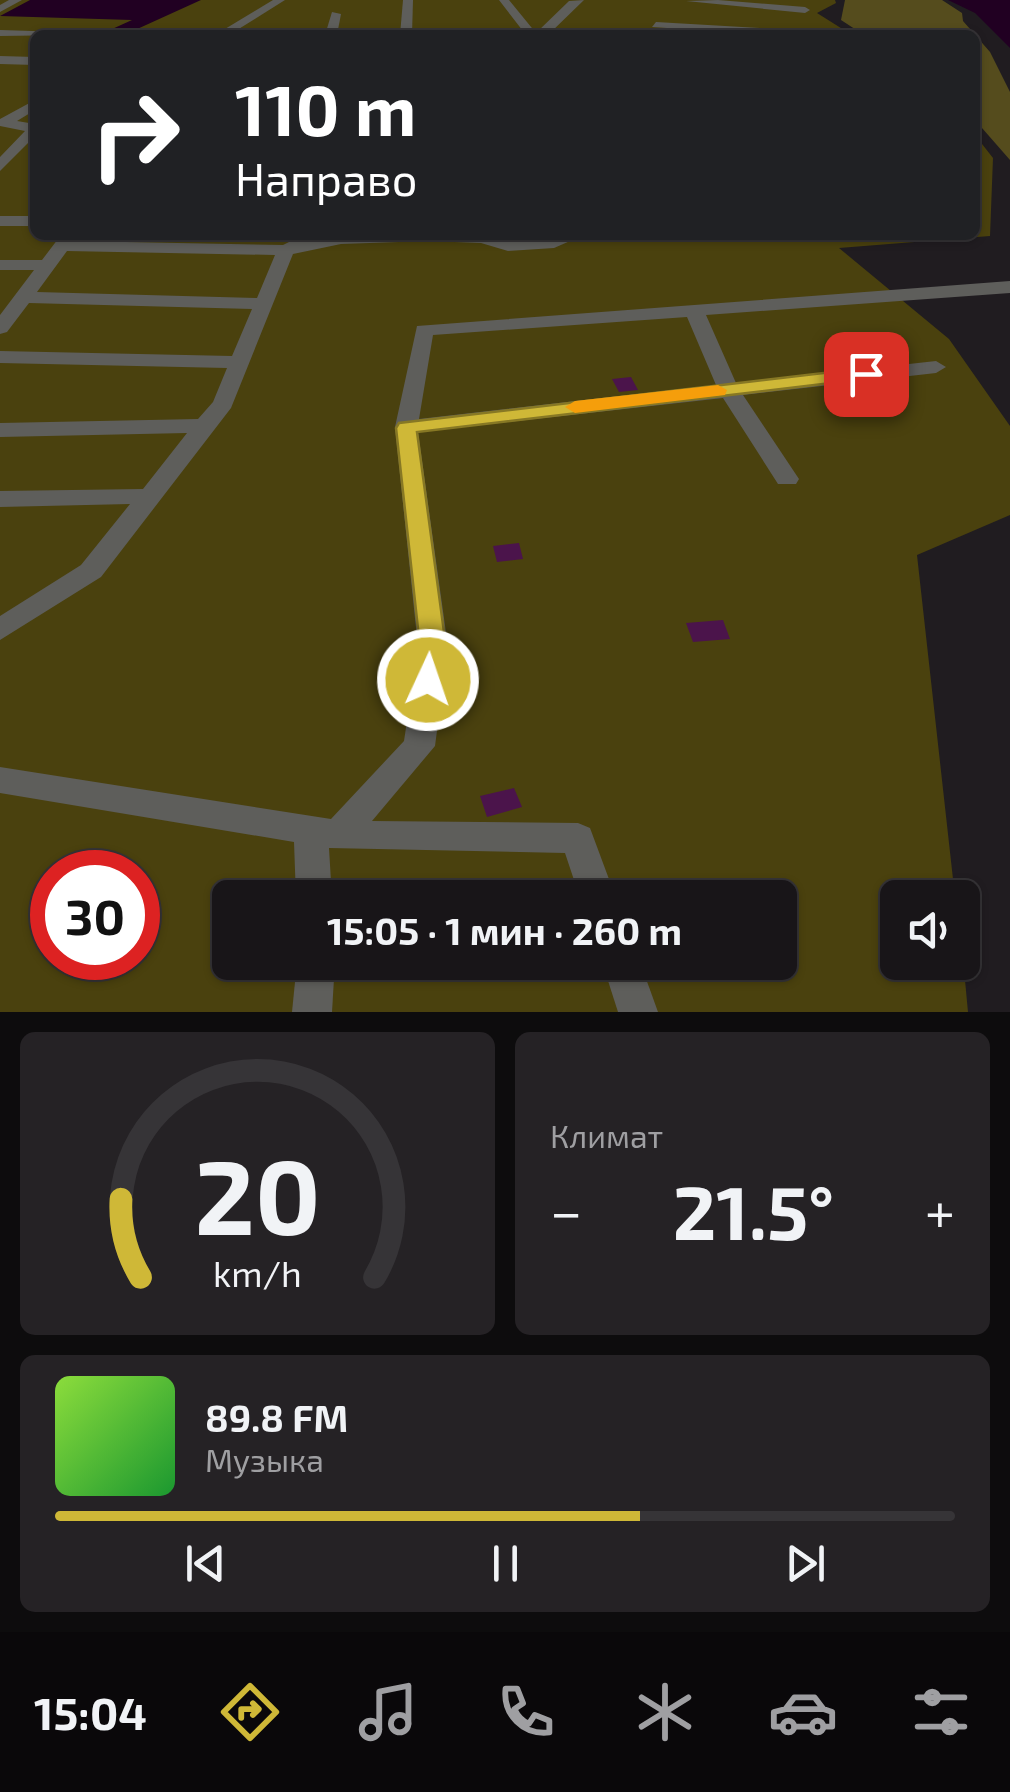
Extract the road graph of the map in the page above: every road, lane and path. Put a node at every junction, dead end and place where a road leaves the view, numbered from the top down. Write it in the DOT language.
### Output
graph roads {
  1 [pos="17,0"];
  2 [pos="280,0"];
  3 [pos="408,0"];
  4 [pos="504,0"];
  5 [pos="579,0"];
  6 [pos="692,1"];
  7 [pos="1,8"];
  8 [pos="805,10"];
  9 [pos="336,14"];
  10 [pos="751,16"];
  11 [pos="656,25"];
  12 [pos="229,30"];
  13 [pos="333,30"];
  14 [pos="406,30"];
  15 [pos="528,30"];
  16 [pos="548,30"];
  17 [pos="650,30"];
  18 [pos="724,30"];
  19 [pos="772,30"];
  20 [pos="0,33"];
  21 [pos="30,34"];
  22 [pos="0,60"];
  23 [pos="30,61"];
  24 [pos="30,107"];
  25 [pos="2,124"];
  26 [pos="30,127"];
  27 [pos="30,133"];
  28 [pos="0,166"];
  29 [pos="0,221"];
  30 [pos="30,221"];
  31 [pos="66,240"];
  32 [pos="306,240"];
  33 [pos="341,240"];
  34 [pos="488,240"];
  35 [pos="562,240"];
  36 [pos="286,250"];
  37 [pos="49,264"];
  38 [pos="1,265"];
  39 [pos="1010,288"];
  40 [pos="24,297"];
  41 [pos="262,304"];
  42 [pos="694,310"];
  43 [pos="0,328"];
  44 [pos="0,357"];
  45 [pos="239,362"];
  46 [pos="936,367"];
  47 [pos="728,389"];
  48 [pos="205,426"];
  49 [pos="406,428"];
  50 [pos="0,430"];
  51 [pos="787,480"];
  52 [pos="150,496"];
  53 [pos="0,499"];
  54 [pos="0,630"];
  55 [pos="0,780"];
  56 [pos="324,833"];
  57 [pos="317,880"];
  58 [pos="592,880"];
  59 [pos="315,980"];
  60 [pos="626,980"];
  61 [pos="312,1012"];
  62 [pos="638,1012"];
  1 -- 7 [label="street"];
  2 -- 12 [label="street"];
  3 -- 14 [label="street"];
  4 -- 15 [label="street"];
  5 -- 16 [label="street"];
  6 -- 8 [label="street"];
  6 -- 11 [label="street"];
  9 -- 13 [label="street"];
  10 -- 19 [label="street"];
  11 -- 17 [label="street"];
  11 -- 18 [label="street"];
  20 -- 21 [label="street"];
  22 -- 23 [label="street"];
  24 -- 25 [label="street"];
  25 -- 26 [label="street"];
  27 -- 28 [label="street"];
  29 -- 30 [label="street"];
  31 -- 36 [label="street"];
  31 -- 37 [label="street"];
  32 -- 36 [label="street"];
  33 -- 36 [label="street"];
  34 -- 35 [label="street"];
  36 -- 41 [label="street"];
  37 -- 38 [label="street"];
  37 -- 40 [label="street"];
  39 -- 42 [label="street"];
  40 -- 41 [label="street"];
  40 -- 43 [label="street"];
  41 -- 45 [label="street"];
  42 -- 47 [label="street"];
  42 -- 49 [label="street"];
  44 -- 45 [label="street"];
  45 -- 48 [label="street"];
  46 -- 47 [label="street"];
  47 -- 49 [label="street"];
  47 -- 51 [label="street"];
  48 -- 50 [label="street"];
  48 -- 52 [label="street"];
  49 -- 56 [label="street"];
  52 -- 53 [label="street"];
  52 -- 54 [label="street"];
  55 -- 56 [label="street"];
  56 -- 57 [label="street"];
  56 -- 58 [label="street"];
  59 -- 61 [label="street"];
  60 -- 62 [label="street"];
}
